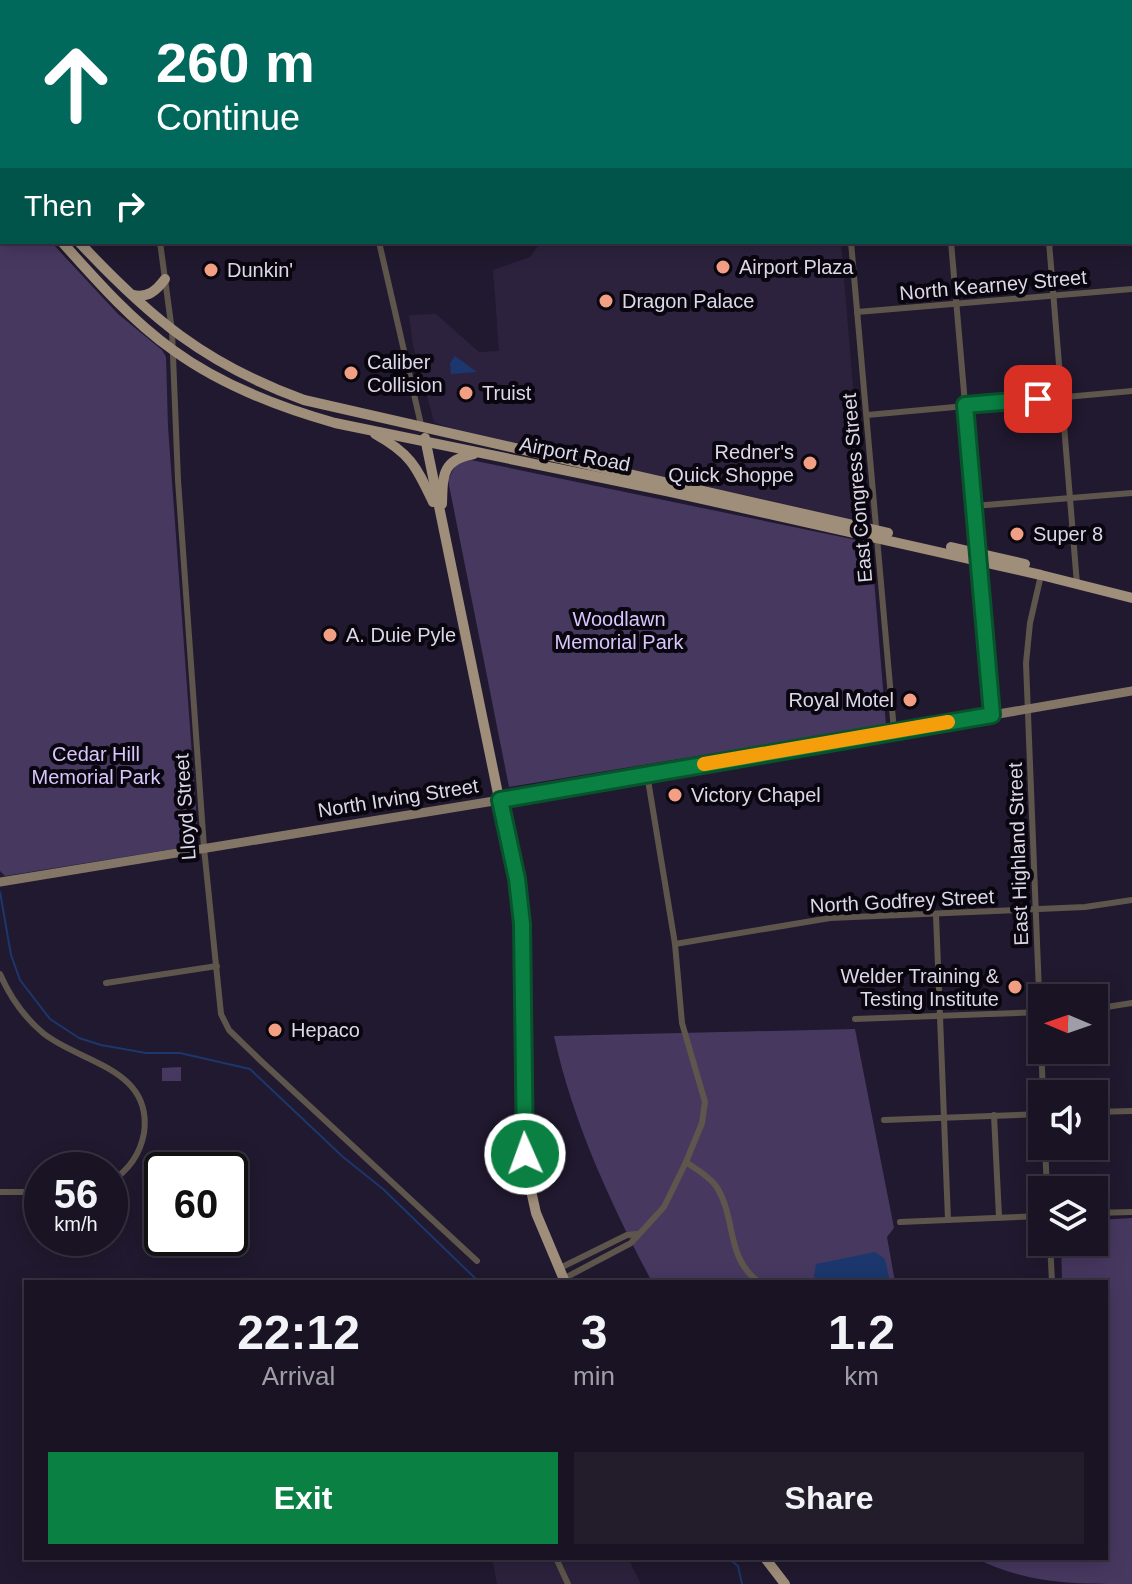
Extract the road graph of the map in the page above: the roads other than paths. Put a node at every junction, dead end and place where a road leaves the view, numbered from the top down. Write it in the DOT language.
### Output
graph roads {
  1 [pos="64,244"];
  2 [pos="81,244"];
  3 [pos="160,244"];
  4 [pos="379,244"];
  5 [pos="851,244"];
  6 [pos="951,244"];
  7 [pos="1049,244"];
  8 [pos="165,279"];
  9 [pos="1132,289"];
  10 [pos="131,295"];
  11 [pos="1054,295"];
  12 [pos="956,304"];
  13 [pos="857,312"];
  14 [pos="172,331"];
  15 [pos="173,351"];
  16 [pos="1132,391"];
  17 [pos="1063,397"];
  18 [pos="965,405"];
  19 [pos="867,415"];
  20 [pos="422,429"];
  21 [pos="367,430"];
  22 [pos="425,441"];
  23 [pos="479,453"];
  24 [pos="1132,493"];
  25 [pos="1071,498"];
  26 [pos="974,506"];
  27 [pos="441,518"];
  28 [pos="877,534"];
  29 [pos="978,557"];
  30 [pos="1041,575"];
  31 [pos="1077,580"];
  32 [pos="1132,591"];
  33 [pos="1132,598"];
  34 [pos="1132,691"];
  35 [pos="1029,709"];
  36 [pos="992,715"];
  37 [pos="894,731"];
  38 [pos="647,774"];
  39 [pos="500,800"];
  40 [pos="204,848"];
  41 [pos="0,882"];
  42 [pos="1132,900"];
  43 [pos="1036,910"];
  44 [pos="936,915"];
  45 [pos="675,944"];
  46 [pos="217,966"];
  47 [pos="0,974"];
  48 [pos="106,983"];
  49 [pos="1040,984"];
  50 [pos="1132,1003"];
  51 [pos="1108,1007"];
  52 [pos="1028,1013"];
  53 [pos="940,1016"];
  54 [pos="855,1019"];
  55 [pos="1132,1111"];
  56 [pos="1108,1112"];
  57 [pos="1028,1114"];
  58 [pos="994,1115"];
  59 [pos="944,1117"];
  60 [pos="884,1120"];
  61 [pos="686,1162"];
  62 [pos="128,1167"];
  63 [pos="0,1192"];
  64 [pos="24,1192"];
  65 [pos="1132,1212"];
  66 [pos="1108,1213"];
  67 [pos="1028,1216"];
  68 [pos="999,1217"];
  69 [pos="948,1220"];
  70 [pos="900,1222"];
  71 [pos="1051,1256"];
  72 [pos="477,1261"];
  73 [pos="562,1277"];
  74 [pos="756,1280"];
  75 [pos="1052,1280"];
  76 [pos="557,1560"];
  77 [pos="767,1560"];
  78 [pos="568,1584"];
  79 [pos="785,1584"];
  1 -- 15 [label="main road, Airport Road"];
  2 -- 10 [label="main road, Airport Road"];
  3 -- 8 [label="street, Lloyd Street"];
  4 -- 20 [label="street"];
  5 -- 13 [label="street, East Congress Street"];
  6 -- 12 [label="street"];
  7 -- 11 [label="street"];
  8 -- 10 [label="main road"];
  8 -- 14 [label="street, Lloyd Street"];
  9 -- 11 [label="street, North Kearney Street"];
  10 -- 14 [label="main road, Airport Road"];
  11 -- 12 [label="street, North Kearney Street"];
  11 -- 17 [label="street"];
  12 -- 13 [label="street, North Kearney Street"];
  12 -- 18 [label="street"];
  13 -- 19 [label="street, East Congress Street"];
  14 -- 15 [label="street, Lloyd Street"];
  14 -- 20 [label="main road, Airport Road"];
  15 -- 21 [label="main road, Airport Road"];
  15 -- 40 [label="street, Lloyd Street"];
  16 -- 17 [label="street"];
  17 -- 18 [label="street"];
  17 -- 25 [label="street"];
  18 -- 19 [label="street"];
  18 -- 26 [label="street"];
  19 -- 28 [label="street, East Congress Street"];
  20 -- 22 [label="main road"];
  20 -- 28 [label="main road, Airport Road"];
  21 -- 22 [label="main road, Airport Road"];
  21 -- 27 [label="main road"];
  22 -- 23 [label="main road, Airport Road"];
  22 -- 27 [label="main road"];
  23 -- 27 [label="main road"];
  23 -- 28 [label="main road, Airport Road"];
  24 -- 25 [label="street"];
  25 -- 26 [label="street"];
  25 -- 31 [label="street"];
  26 -- 29 [label="street"];
  27 -- 39 [label="main road"];
  28 -- 29 [label="main road, Airport Road"];
  28 -- 37 [label="street, East Congress Street"];
  29 -- 30 [label="main road, Airport Road"];
  29 -- 31 [label="main road, Airport Road"];
  29 -- 36 [label="street"];
  30 -- 31 [label="main road, Airport Road"];
  30 -- 35 [label="street, East Highland Street"];
  31 -- 32 [label="main road, Airport Road"];
  31 -- 33 [label="main road, Airport Road"];
  34 -- 35 [label="street, North Irving Street"];
  35 -- 36 [label="street, North Irving Street"];
  35 -- 43 [label="street, East Highland Street"];
  36 -- 37 [label="street, North Irving Street"];
  37 -- 38 [label="street, North Irving Street"];
  38 -- 39 [label="street, North Irving Street"];
  38 -- 45 [label="street"];
  39 -- 40 [label="street, North Irving Street"];
  39 -- 73 [label="main road"];
  40 -- 41 [label="street, North Irving Street"];
  40 -- 46 [label="street, Lloyd Street"];
  42 -- 43 [label="street, North Godfrey Street"];
  43 -- 44 [label="street, North Godfrey Street"];
  43 -- 49 [label="street, East Highland Street"];
  44 -- 45 [label="street, North Godfrey Street"];
  44 -- 53 [label="street"];
  45 -- 61 [label="street"];
  46 -- 48 [label="street"];
  46 -- 72 [label="street, Lloyd Street"];
  47 -- 62 [label="street"];
  50 -- 51 [label="street"];
  52 -- 53 [label="street"];
  53 -- 54 [label="street"];
  53 -- 59 [label="street"];
  55 -- 56 [label="street"];
  57 -- 58 [label="street"];
  58 -- 59 [label="street"];
  58 -- 68 [label="street"];
  59 -- 60 [label="street"];
  59 -- 69 [label="street"];
  61 -- 73 [label="street"];
  61 -- 74 [label="street"];
  63 -- 64 [label="street"];
  65 -- 66 [label="street"];
  67 -- 68 [label="street"];
  68 -- 69 [label="street"];
  69 -- 70 [label="street"];
  71 -- 75 [label="street"];
  76 -- 78 [label="street"];
  77 -- 79 [label="main road"];
}
